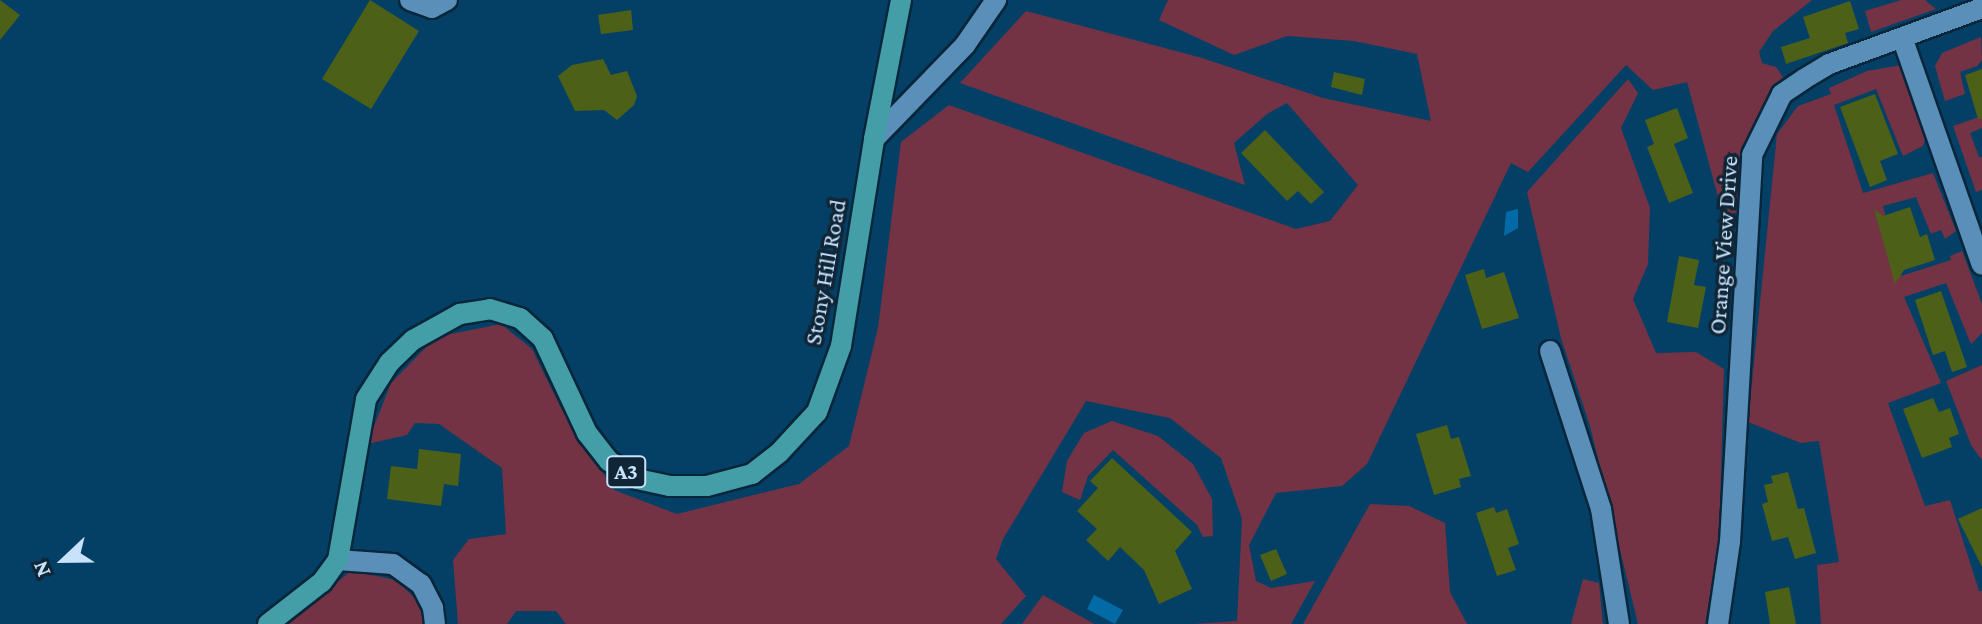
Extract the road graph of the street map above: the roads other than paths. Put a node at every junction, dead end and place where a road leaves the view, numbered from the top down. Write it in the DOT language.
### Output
graph roads {
  1 [pos="410,0"];
  2 [pos="447,0"];
  3 [pos="901,0"];
  4 [pos="996,0"];
  5 [pos="1982,8"];
  6 [pos="1903,40"];
  7 [pos="874,139"];
  8 [pos="1982,265"];
  9 [pos="1550,351"];
  10 [pos="338,560"];
  11 [pos="268,624"];
  12 [pos="435,624"];
  13 [pos="1619,624"];
  14 [pos="1718,624"];
  1 -- 2 [label="street"];
  3 -- 7 [label="main road, Stony Hill Road / A3"];
  4 -- 7 [label="street"];
  5 -- 6 [label="street, Orange View Drive"];
  6 -- 8 [label="street"];
  6 -- 14 [label="street, Orange View Drive"];
  7 -- 10 [label="main road, Stony Hill Road / A3"];
  9 -- 13 [label="street"];
  10 -- 11 [label="main road"];
  10 -- 12 [label="street"];
}
